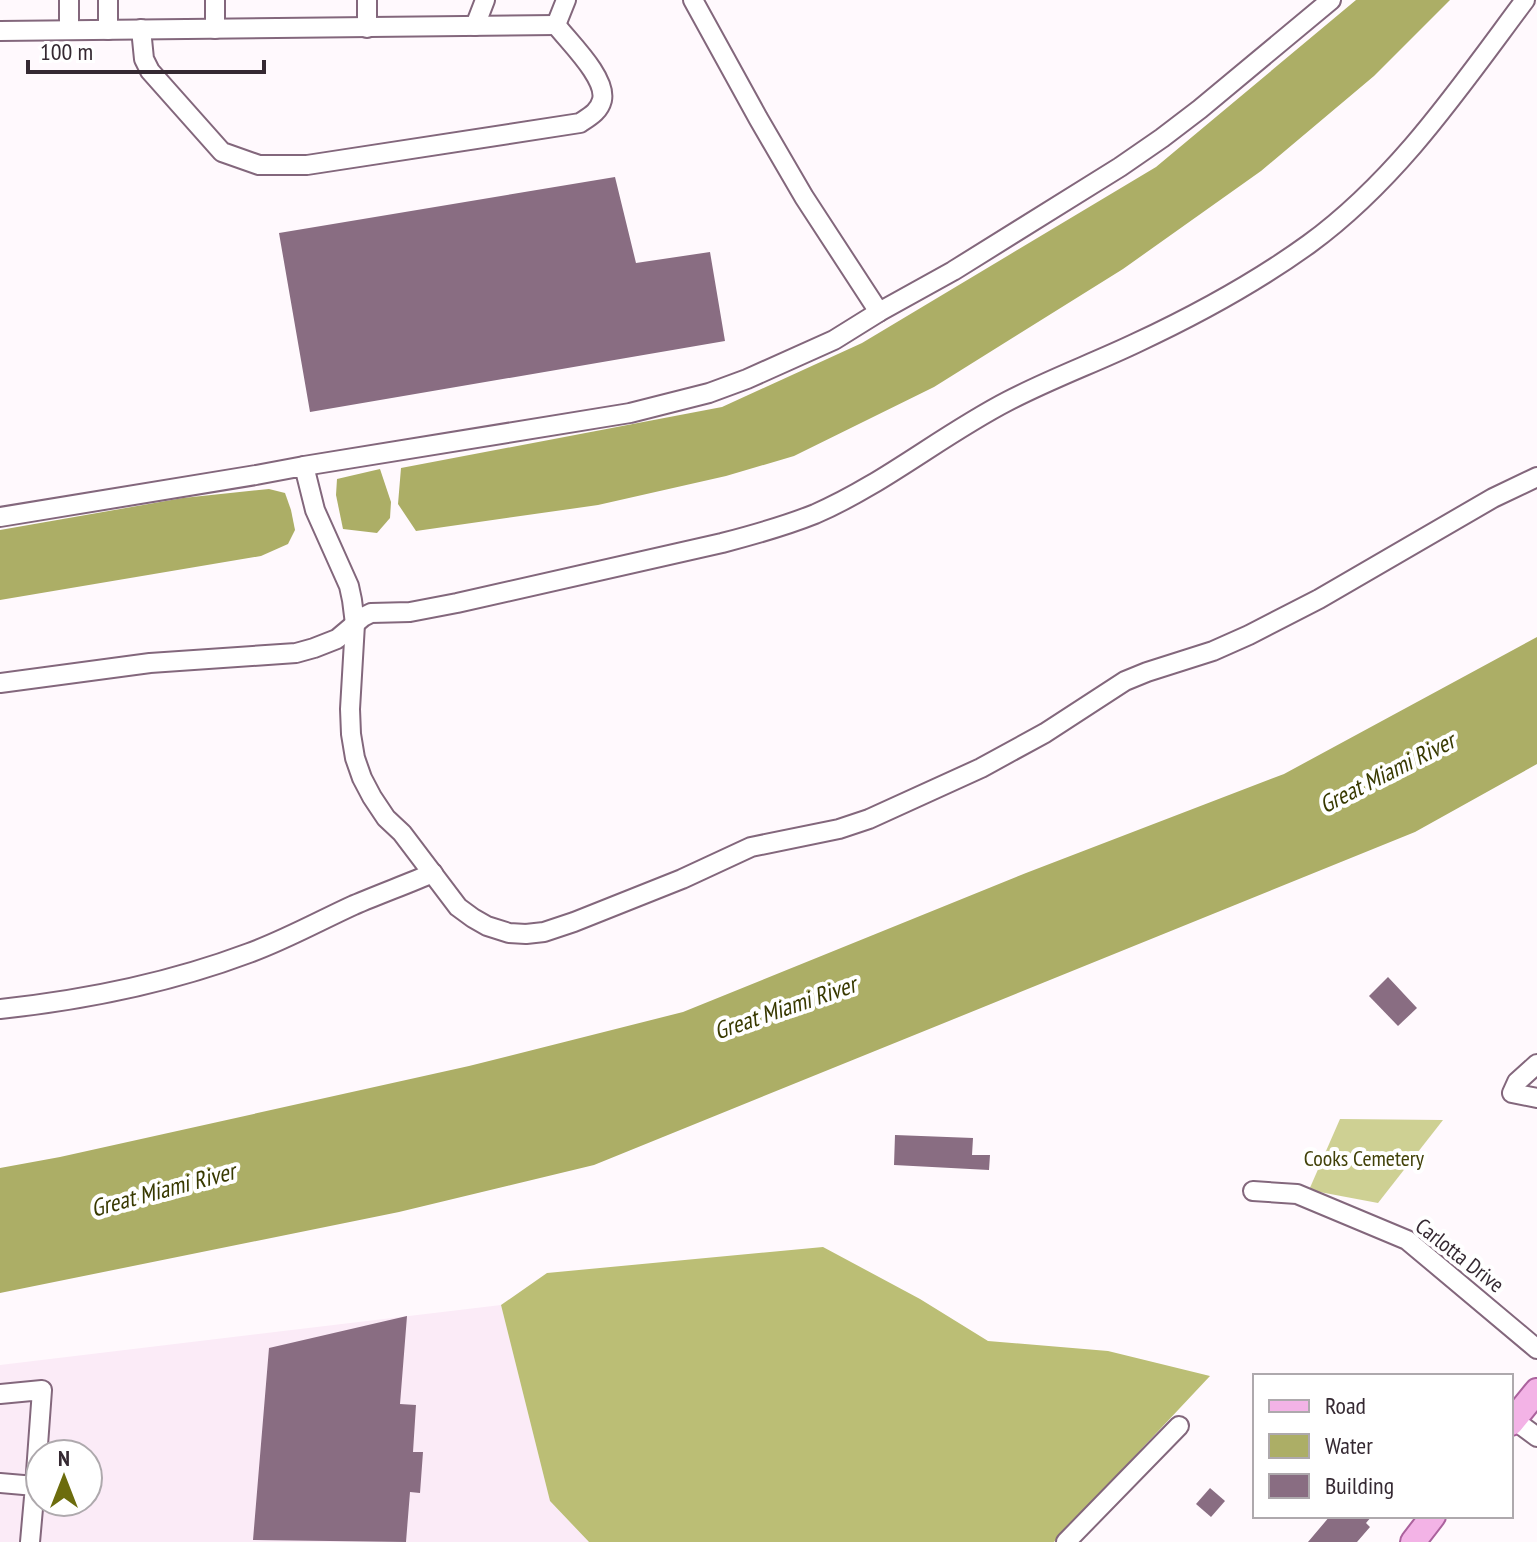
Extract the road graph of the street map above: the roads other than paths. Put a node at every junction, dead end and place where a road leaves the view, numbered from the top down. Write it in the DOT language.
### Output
graph roads {
  1 [pos="69,0"];
  2 [pos="108,0"];
  3 [pos="215,0"];
  4 [pos="367,0"];
  5 [pos="485,0"];
  6 [pos="566,0"];
  7 [pos="693,0"];
  8 [pos="1331,0"];
  9 [pos="1525,0"];
  10 [pos="556,25"];
  11 [pos="475,26"];
  12 [pos="367,28"];
  13 [pos="141,29"];
  14 [pos="215,29"];
  15 [pos="69,30"];
  16 [pos="108,30"];
  17 [pos="0,31"];
  18 [pos="879,312"];
  19 [pos="304,466"];
  20 [pos="1537,477"];
  21 [pos="0,517"];
  22 [pos="355,624"];
  23 [pos="0,683"];
  24 [pos="433,873"];
  25 [pos="0,1009"];
  26 [pos="1537,1064"];
  27 [pos="1537,1098"];
  28 [pos="1253,1191"];
  29 [pos="1537,1349"];
  30 [pos="1537,1391"];
  31 [pos="0,1394"];
  32 [pos="1513,1421"];
  33 [pos="1513,1423"];
  34 [pos="1179,1426"];
  35 [pos="1537,1437"];
  36 [pos="38,1438"];
  37 [pos="0,1483"];
  38 [pos="24,1485"];
  39 [pos="32,1518"];
  40 [pos="1431,1518"];
  41 [pos="30,1542"];
  42 [pos="1066,1542"];
  43 [pos="1413,1542"];
  1 -- 15 [label="street"];
  2 -- 16 [label="street"];
  3 -- 14 [label="street"];
  4 -- 12 [label="street"];
  5 -- 11 [label="street"];
  6 -- 10 [label="street"];
  7 -- 18 [label="street"];
  8 -- 18 [label="street"];
  9 -- 22 [label="street"];
  10 -- 11 [label="street"];
  10 -- 13 [label="street"];
  11 -- 12 [label="street"];
  12 -- 14 [label="street"];
  13 -- 14 [label="street"];
  13 -- 16 [label="street"];
  15 -- 16 [label="street"];
  15 -- 17 [label="street"];
  18 -- 19 [label="street"];
  19 -- 21 [label="street"];
  19 -- 22 [label="street"];
  20 -- 24 [label="street"];
  22 -- 23 [label="street"];
  22 -- 24 [label="street"];
  24 -- 25 [label="street"];
  26 -- 27 [label="street"];
  28 -- 29 [label="street, Carlotta Drive"];
  30 -- 32 [label="main road"];
  31 -- 36 [label="street"];
  33 -- 35 [label="street"];
  34 -- 42 [label="street"];
  37 -- 38 [label="street"];
  39 -- 41 [label="street"];
  40 -- 43 [label="main road"];
}
